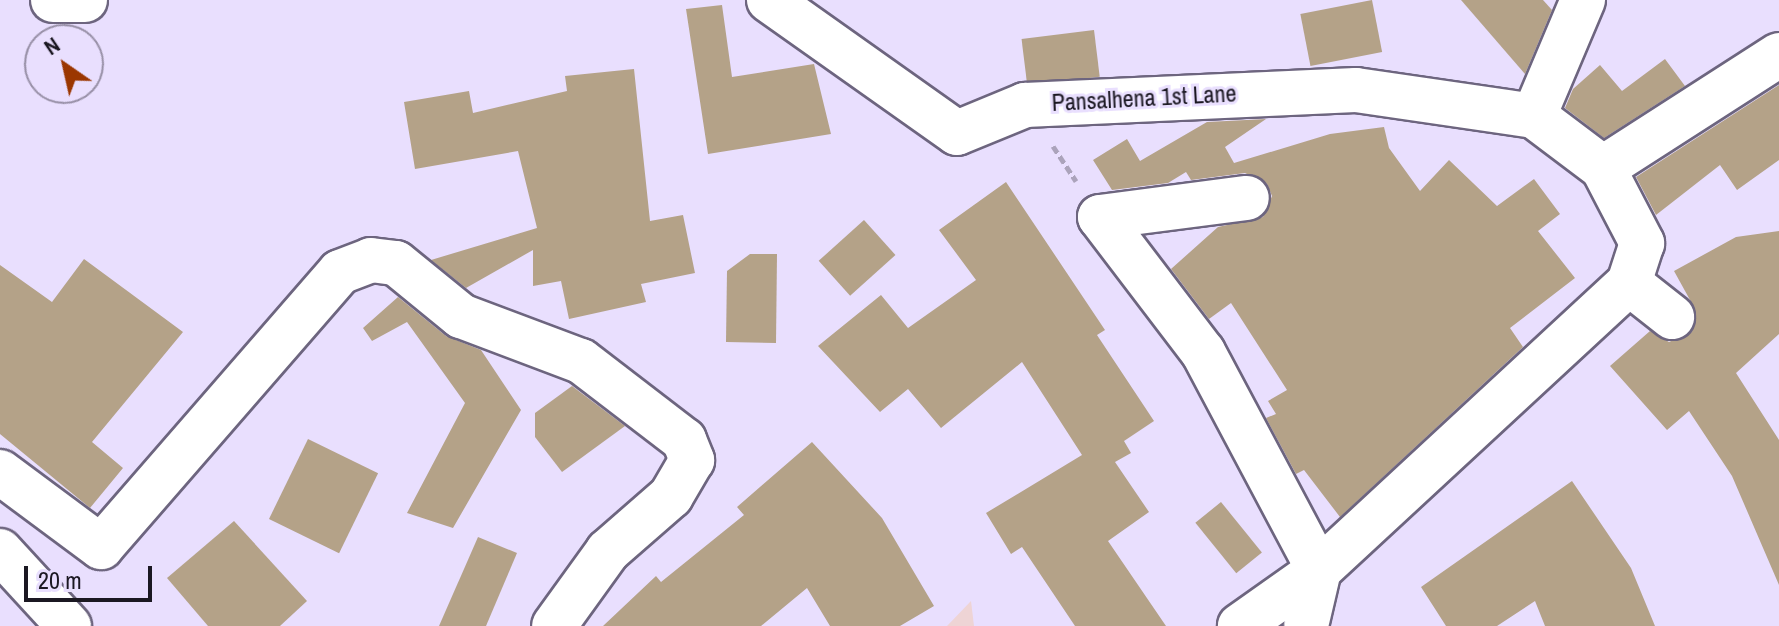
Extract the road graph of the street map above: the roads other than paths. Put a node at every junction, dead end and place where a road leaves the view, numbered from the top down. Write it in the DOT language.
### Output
graph roads {
  1 [pos="53,0"];
  2 [pos="85,0"];
  3 [pos="769,0"];
  4 [pos="1583,0"];
  5 [pos="1779,55"];
  6 [pos="1534,116"];
  7 [pos="1603,168"];
  8 [pos="1247,198"];
  9 [pos="1629,283"];
  10 [pos="1672,317"];
  11 [pos="0,472"];
  12 [pos="0,551"];
  13 [pos="1319,570"];
  14 [pos="69,626"];
  15 [pos="554,626"];
  16 [pos="1240,626"];
  17 [pos="1306,626"];
  1 -- 2 [label="street"];
  3 -- 6 [label="street, Pansalhena 1st Lane"];
  4 -- 6 [label="street"];
  5 -- 7 [label="street"];
  6 -- 7 [label="street, Pansalhena 1st Lane"];
  7 -- 9 [label="street, Pansalhena 1st Lane"];
  8 -- 13 [label="street"];
  9 -- 10 [label="street"];
  9 -- 13 [label="street, Pansalhena 1st Lane"];
  11 -- 15 [label="street"];
  12 -- 14 [label="street"];
  13 -- 16 [label="street, Pansalhena 1st Lane"];
  13 -- 17 [label="street"];
}
